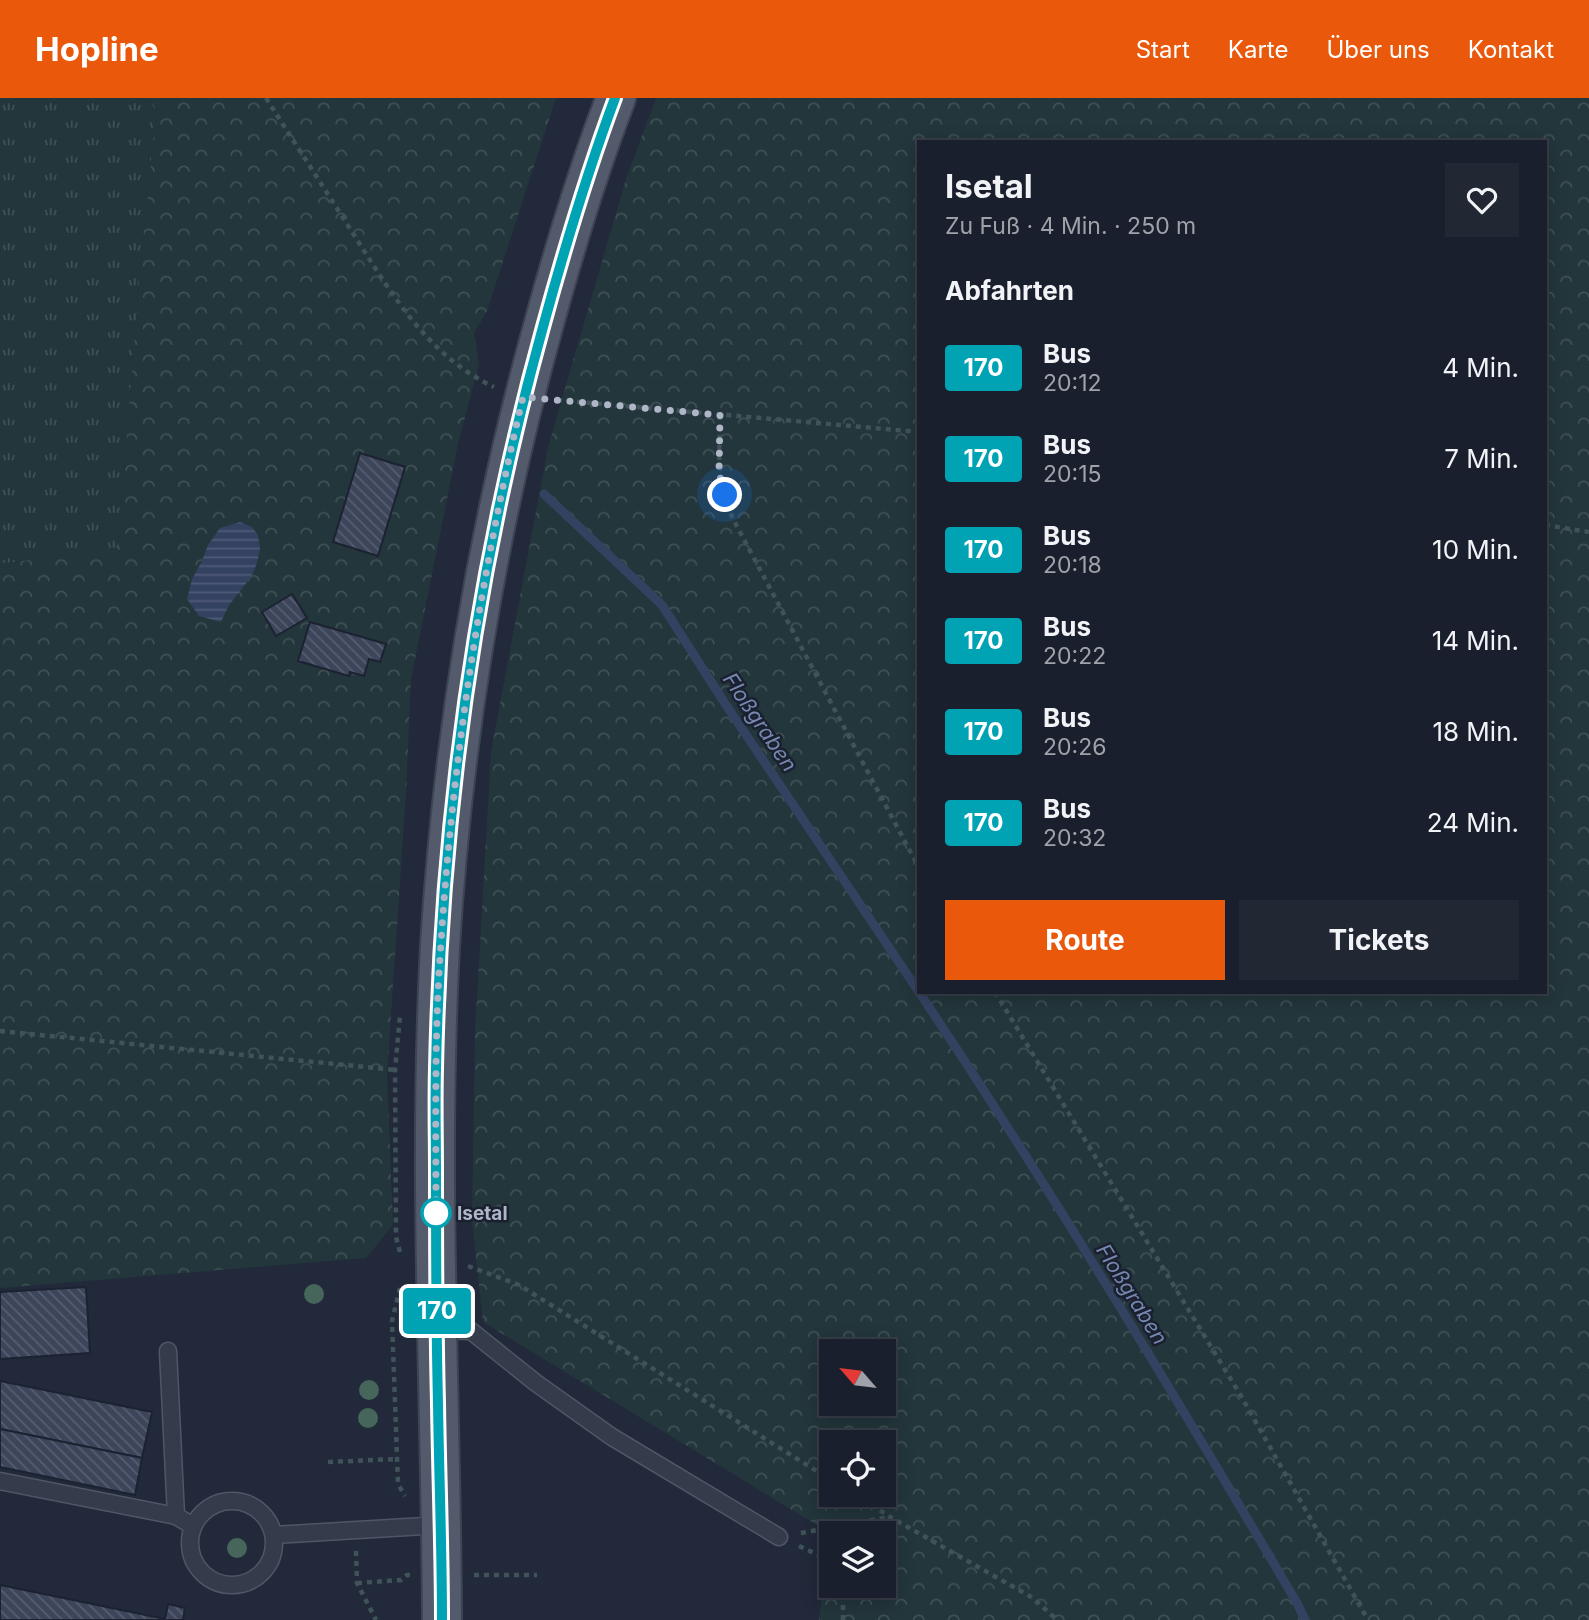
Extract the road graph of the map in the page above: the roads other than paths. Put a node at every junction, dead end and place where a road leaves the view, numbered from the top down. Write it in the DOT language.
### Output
graph roads {
  1 [pos="615,98"];
  2 [pos="437,1330"];
  3 [pos="168,1351"];
  4 [pos="0,1481"];
  5 [pos="176,1516"];
  6 [pos="441,1525"];
  7 [pos="193,1526"];
  8 [pos="274,1535"];
  9 [pos="779,1537"];
  10 [pos="442,1620"];
  1 -- 2 [label="main road"];
  2 -- 6 [label="main road"];
  2 -- 9 [label="lane"];
  3 -- 5 [label="lane"];
  4 -- 5 [label="lane"];
  5 -- 7 [label="lane"];
  6 -- 8 [label="lane"];
  6 -- 10 [label="main road"];
  7 -- 8 [label="lane"];
  7 -- 8 [label="lane"];
}
